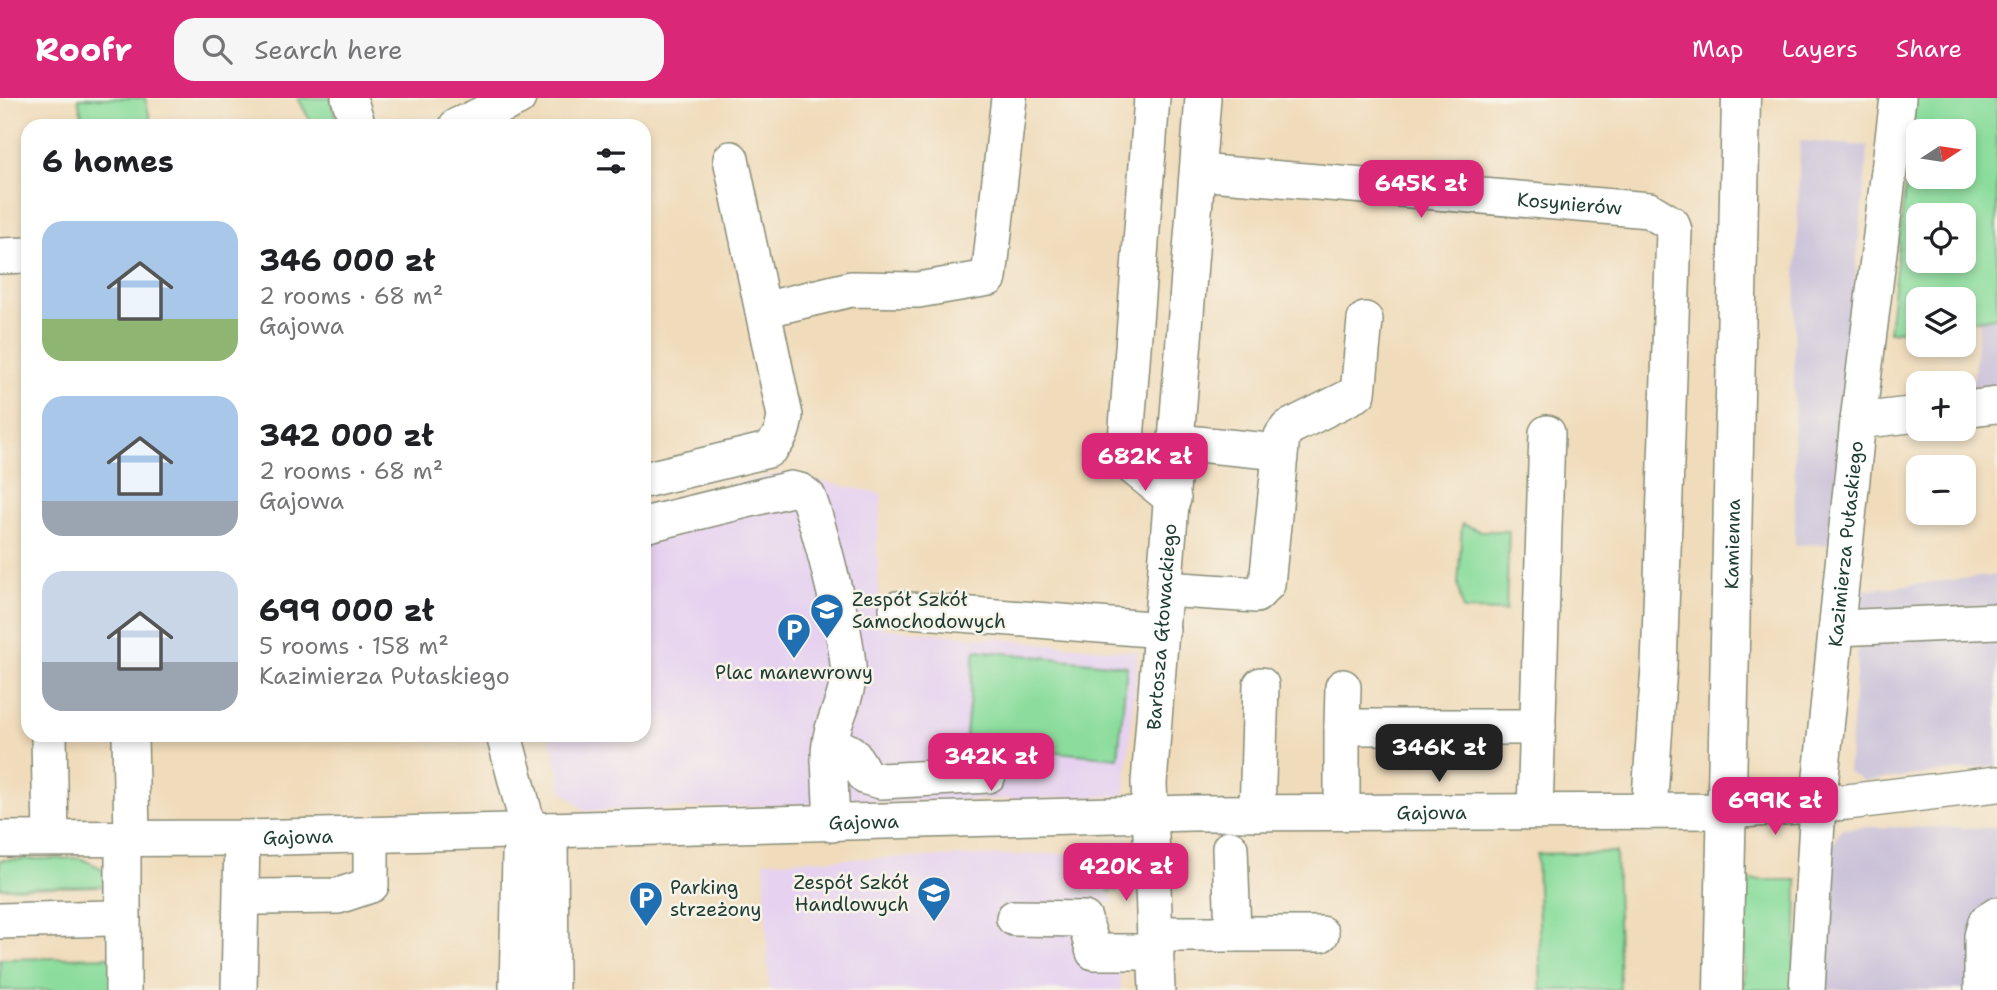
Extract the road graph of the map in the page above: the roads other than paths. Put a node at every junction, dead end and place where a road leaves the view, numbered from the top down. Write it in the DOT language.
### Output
graph roads {
  1 [pos="349,98"];
  2 [pos="518,98"];
  3 [pos="1009,98"];
  4 [pos="1152,98"];
  5 [pos="1203,98"];
  6 [pos="1741,98"];
  7 [pos="1898,98"];
  8 [pos="458,116"];
  9 [pos="356,119"];
  10 [pos="731,159"];
  11 [pos="1198,172"];
  12 [pos="21,255"];
  13 [pos="0,256"];
  14 [pos="763,310"];
  15 [pos="1365,320"];
  16 [pos="1997,405"];
  17 [pos="1976,408"];
  18 [pos="1906,415"];
  19 [pos="1858,421"];
  20 [pos="1547,433"];
  21 [pos="1177,442"];
  22 [pos="1280,452"];
  23 [pos="651,478"];
  24 [pos="1173,499"];
  25 [pos="651,523"];
  26 [pos="1165,589"];
  27 [pos="897,609"];
  28 [pos="1997,621"];
  29 [pos="1837,628"];
  30 [pos="1162,630"];
  31 [pos="1261,685"];
  32 [pos="1343,687"];
  33 [pos="1342,727"];
  34 [pos="1538,727"];
  35 [pos="49,742"];
  36 [pos="130,742"];
  37 [pos="508,742"];
  38 [pos="829,758"];
  39 [pos="988,775"];
  40 [pos="1997,784"];
  41 [pos="1818,805"];
  42 [pos="1535,811"];
  43 [pos="1649,811"];
  44 [pos="1729,811"];
  45 [pos="1342,812"];
  46 [pos="1257,813"];
  47 [pos="1150,815"];
  48 [pos="832,824"];
  49 [pos="539,830"];
  50 [pos="370,835"];
  51 [pos="51,838"];
  52 [pos="128,838"];
  53 [pos="242,838"];
  54 [pos="0,839"];
  55 [pos="1230,848"];
  56 [pos="259,897"];
  57 [pos="1997,915"];
  58 [pos="110,918"];
  59 [pos="1014,918"];
  60 [pos="0,921"];
  61 [pos="1233,934"];
  62 [pos="1321,934"];
  63 [pos="1156,943"];
  64 [pos="123,990"];
  65 [pos="239,990"];
  66 [pos="517,990"];
  67 [pos="551,990"];
  68 [pos="1157,990"];
  69 [pos="1723,990"];
  70 [pos="1807,990"];
  71 [pos="1982,990"];
  1 -- 9 [label="street"];
  2 -- 8 [label="street"];
  3 -- 14 [label="street"];
  4 -- 24 [label="street"];
  5 -- 11 [label="street, Bartosza Głowackiego"];
  6 -- 44 [label="main road, Kamienna"];
  7 -- 19 [label="street, Kazimierza Pułaskiego"];
  10 -- 14 [label="street"];
  11 -- 21 [label="street, Bartosza Głowackiego"];
  11 -- 43 [label="street, Kosynierów"];
  12 -- 13 [label="street"];
  14 -- 23 [label="street"];
  15 -- 22 [label="street"];
  16 -- 17 [label="street"];
  18 -- 19 [label="street"];
  19 -- 29 [label="street, Kazimierza Pułaskiego"];
  20 -- 34 [label="street"];
  21 -- 22 [label="street"];
  21 -- 24 [label="street, Bartosza Głowackiego"];
  22 -- 26 [label="street"];
  24 -- 26 [label="street, Bartosza Głowackiego"];
  25 -- 38 [label="street"];
  26 -- 30 [label="street, Bartosza Głowackiego"];
  27 -- 30 [label="street"];
  28 -- 29 [label="street"];
  29 -- 41 [label="street, Kazimierza Pułaskiego"];
  30 -- 47 [label="street, Bartosza Głowackiego"];
  31 -- 46 [label="street"];
  32 -- 33 [label="street"];
  33 -- 34 [label="street"];
  33 -- 45 [label="street"];
  34 -- 42 [label="street"];
  35 -- 51 [label="street"];
  36 -- 52 [label="street"];
  37 -- 49 [label="street"];
  38 -- 39 [label="street"];
  38 -- 48 [label="street"];
  40 -- 41 [label="street"];
  41 -- 44 [label="street, Gajowa"];
  41 -- 70 [label="street, Kazimierza Pułaskiego"];
  42 -- 43 [label="street, Gajowa"];
  42 -- 45 [label="street, Gajowa"];
  43 -- 44 [label="street, Gajowa"];
  44 -- 69 [label="main road, Kamienna"];
  45 -- 46 [label="street, Gajowa"];
  46 -- 47 [label="street, Gajowa"];
  47 -- 48 [label="street, Gajowa"];
  47 -- 63 [label="street, Bartosza Głowackiego"];
  48 -- 49 [label="street, Gajowa"];
  49 -- 50 [label="street, Gajowa"];
  49 -- 66 [label="street"];
  49 -- 67 [label="street"];
  50 -- 53 [label="street, Gajowa"];
  50 -- 56 [label="street"];
  51 -- 52 [label="street, Gajowa"];
  51 -- 54 [label="street, Gajowa"];
  52 -- 53 [label="street, Gajowa"];
  52 -- 64 [label="street"];
  53 -- 65 [label="street"];
  55 -- 61 [label="street"];
  57 -- 71 [label="street"];
  58 -- 60 [label="street"];
  59 -- 63 [label="street"];
  61 -- 62 [label="street"];
  61 -- 63 [label="street"];
  63 -- 68 [label="street, Bartosza Głowackiego"];
}
